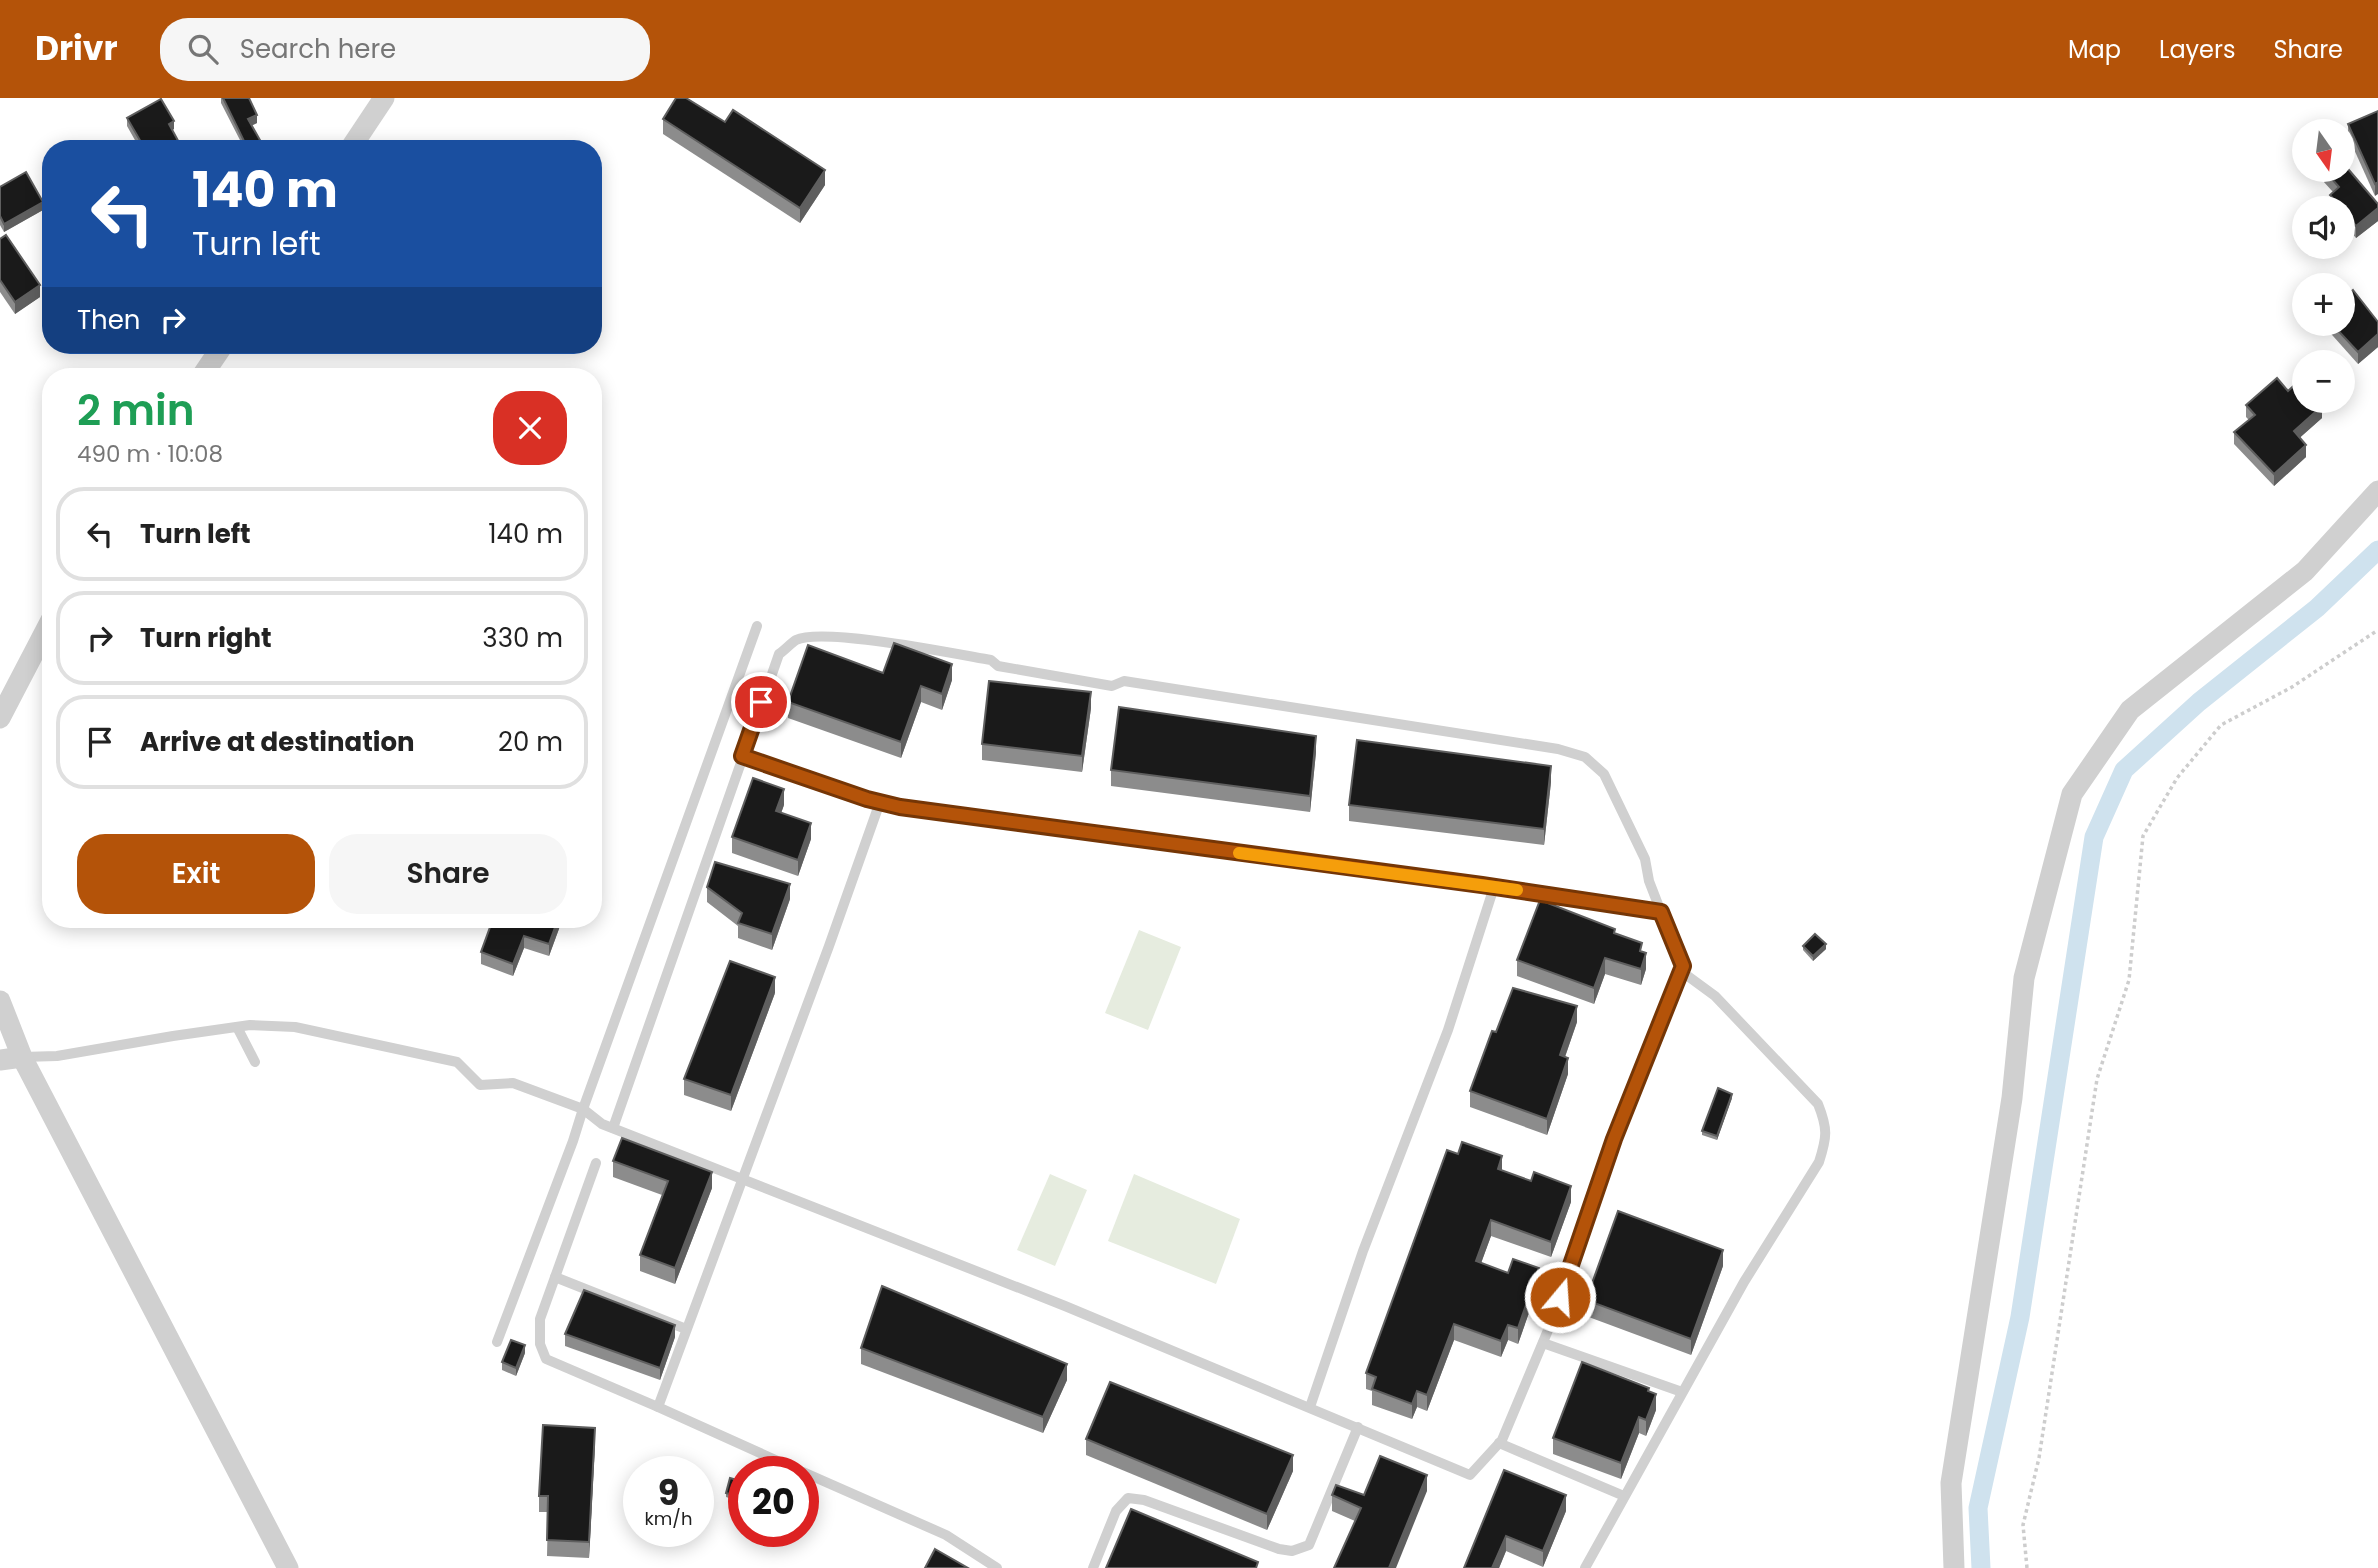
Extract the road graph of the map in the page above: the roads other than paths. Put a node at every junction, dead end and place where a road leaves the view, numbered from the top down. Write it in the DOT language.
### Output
graph roads {
  1 [pos="384,98"];
  2 [pos="357,140"];
  3 [pos="2378,491"];
  4 [pos="757,626"];
  5 [pos="42,637"];
  6 [pos="0,718"];
  7 [pos="742,756"];
  8 [pos="880,802"];
  9 [pos="1494,887"];
  10 [pos="1661,912"];
  11 [pos="1683,966"];
  12 [pos="0,1001"];
  13 [pos="237,1027"];
  14 [pos="22,1057"];
  15 [pos="0,1060"];
  16 [pos="254,1062"];
  17 [pos="583,1109"];
  18 [pos="613,1128"];
  19 [pos="596,1163"];
  20 [pos="741,1178"];
  21 [pos="555,1277"];
  22 [pos="686,1329"];
  23 [pos="497,1342"];
  24 [pos="1543,1343"];
  25 [pos="1682,1392"];
  26 [pos="658,1407"];
  27 [pos="1310,1407"];
  28 [pos="1358,1427"];
  29 [pos="1499,1443"];
  30 [pos="767,1456"];
  31 [pos="819,1479"];
  32 [pos="1624,1496"];
  33 [pos="288,1568"];
  34 [pos="997,1568"];
  35 [pos="1093,1568"];
  36 [pos="1585,1568"];
  37 [pos="1954,1568"];
  1 -- 2 [label="street"];
  3 -- 37 [label="street"];
  4 -- 17 [label="lane"];
  5 -- 6 [label="street"];
  7 -- 8 [label="lane"];
  7 -- 10 [label="lane"];
  7 -- 18 [label="lane"];
  8 -- 9 [label="lane"];
  8 -- 20 [label="lane"];
  9 -- 10 [label="lane"];
  9 -- 27 [label="lane"];
  10 -- 11 [label="lane"];
  11 -- 24 [label="lane"];
  11 -- 25 [label="lane"];
  12 -- 14 [label="street"];
  13 -- 14 [label="lane"];
  13 -- 16 [label="lane"];
  13 -- 17 [label="lane"];
  14 -- 15 [label="street"];
  14 -- 33 [label="street"];
  17 -- 18 [label="lane"];
  17 -- 23 [label="lane"];
  18 -- 20 [label="lane"];
  19 -- 21 [label="lane"];
  20 -- 22 [label="lane"];
  20 -- 27 [label="lane"];
  21 -- 22 [label="lane"];
  21 -- 26 [label="lane"];
  22 -- 26 [label="lane"];
  24 -- 25 [label="lane"];
  24 -- 29 [label="lane"];
  25 -- 32 [label="lane"];
  26 -- 30 [label="lane"];
  27 -- 28 [label="lane"];
  28 -- 29 [label="lane"];
  28 -- 35 [label="lane"];
  29 -- 32 [label="lane"];
  31 -- 34 [label="lane"];
  32 -- 36 [label="lane"];
}
